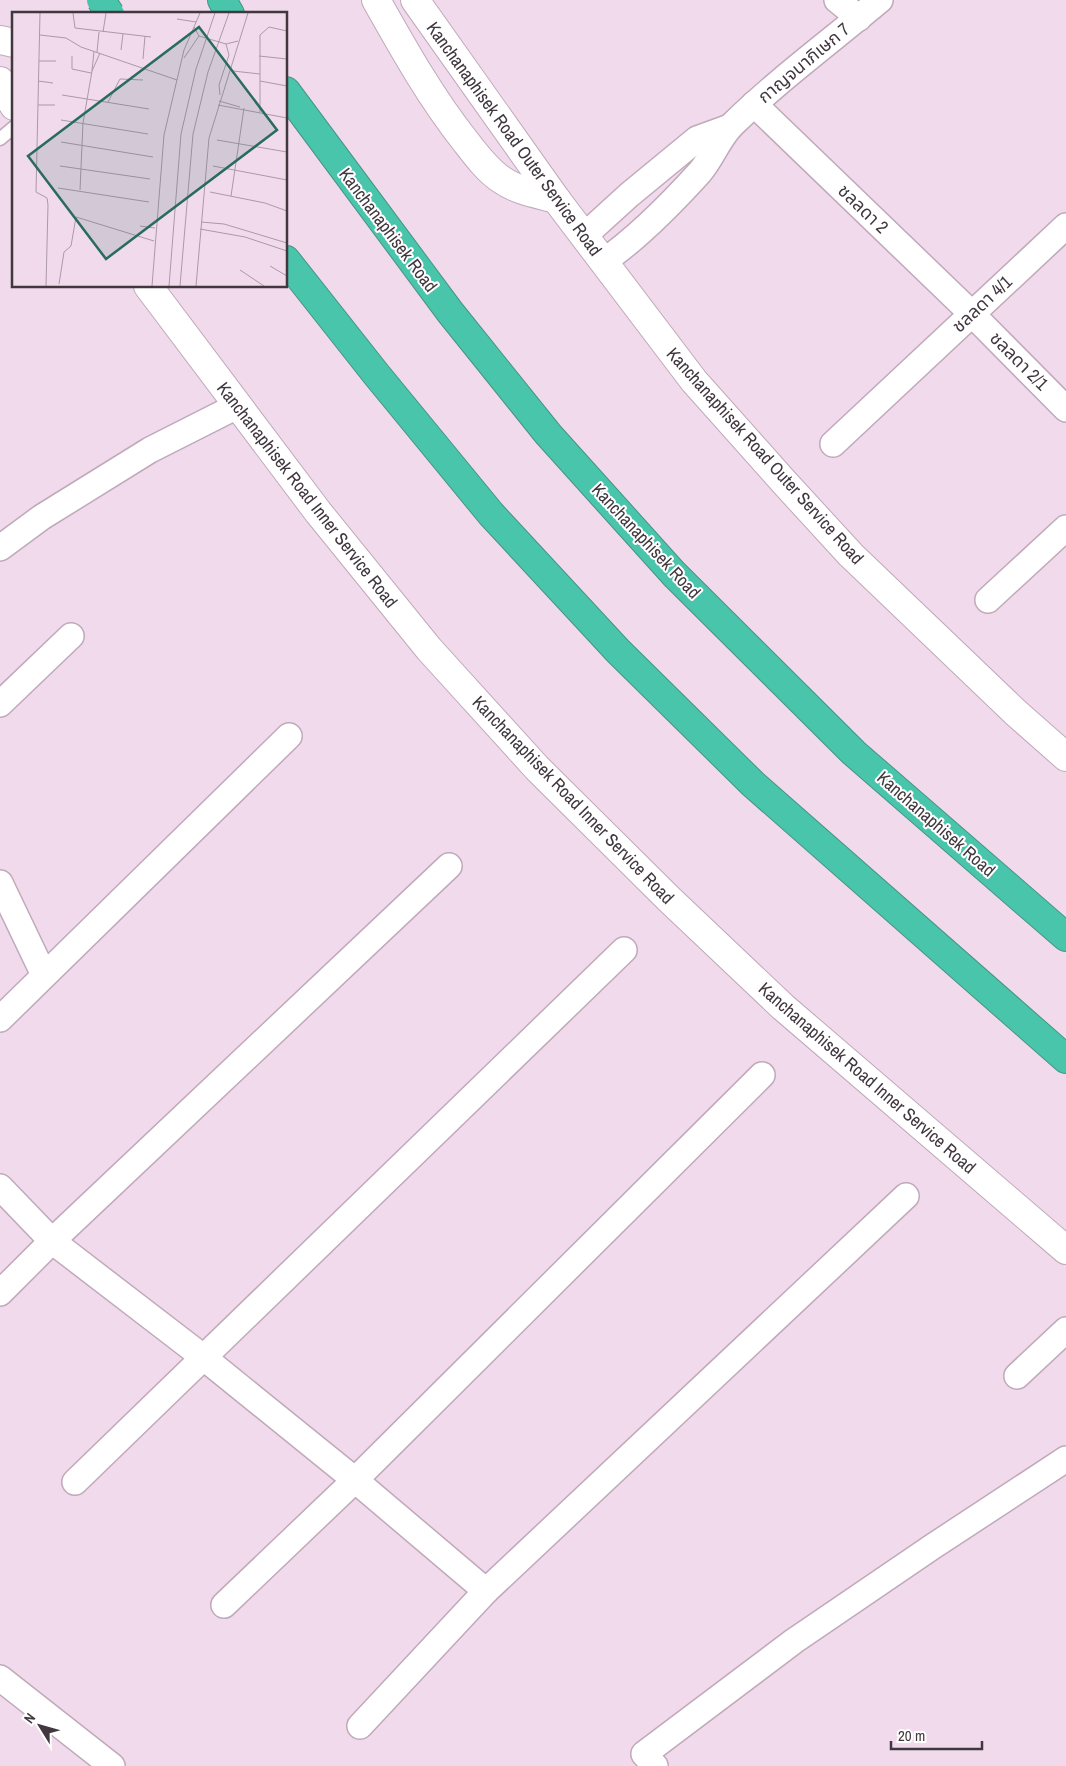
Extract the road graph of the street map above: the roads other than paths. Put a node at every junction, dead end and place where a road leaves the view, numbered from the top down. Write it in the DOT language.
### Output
graph roads {
  1 [pos="101,0"];
  2 [pos="116,0"];
  3 [pos="222,0"];
  4 [pos="376,0"];
  5 [pos="415,0"];
  6 [pos="837,0"];
  7 [pos="880,0"];
  8 [pos="101,12"];
  9 [pos="109,12"];
  10 [pos="229,12"];
  11 [pos="859,18"];
  12 [pos="0,81"];
  13 [pos="288,94"];
  14 [pos="12,102"];
  15 [pos="754,104"];
  16 [pos="730,127"];
  17 [pos="12,129"];
  18 [pos="0,139"];
  19 [pos="556,199"];
  20 [pos="1066,226"];
  21 [pos="584,236"];
  22 [pos="603,262"];
  23 [pos="288,263"];
  24 [pos="149,288"];
  25 [pos="972,313"];
  26 [pos="237,406"];
  27 [pos="1066,408"];
  28 [pos="833,444"];
  29 [pos="1066,528"];
  30 [pos="0,548"];
  31 [pos="988,600"];
  32 [pos="71,636"];
  33 [pos="0,704"];
  34 [pos="289,736"];
  35 [pos="1066,757"];
  36 [pos="449,866"];
  37 [pos="0,883"];
  38 [pos="1066,936"];
  39 [pos="624,950"];
  40 [pos="44,975"];
  41 [pos="0,1018"];
  42 [pos="1066,1059"];
  43 [pos="762,1075"];
  44 [pos="0,1187"];
  45 [pos="906,1196"];
  46 [pos="52,1241"];
  47 [pos="1066,1250"];
  48 [pos="0,1293"];
  49 [pos="1066,1330"];
  50 [pos="203,1357"];
  51 [pos="1017,1376"];
  52 [pos="1066,1459"];
  53 [pos="355,1480"];
  54 [pos="75,1482"];
  55 [pos="486,1591"];
  56 [pos="224,1605"];
  57 [pos="0,1678"];
  58 [pos="360,1726"];
  59 [pos="112,1766"];
  60 [pos="655,1766"];
  1 -- 9 [label="highway, bridge"];
  2 -- 8 [label="main road"];
  3 -- 10 [label="highway"];
  4 -- 19 [label="main road"];
  5 -- 19 [label="main road, Kanchanaphisek Road Outer Service Road"];
  6 -- 11 [label="street"];
  7 -- 11 [label="street, กาญจนาภิเษก 7"];
  11 -- 15 [label="street, กาญจนาภิเษก 7"];
  12 -- 14 [label="main road"];
  13 -- 38 [label="highway, Kanchanaphisek Road"];
  15 -- 16 [label="street, กาญจนาภิเษก 7"];
  15 -- 25 [label="street, ชลลดา 2"];
  16 -- 21 [label="street, กาญจนาภิเษก 7"];
  16 -- 22 [label="street, กาญจนาภิเษก 7"];
  17 -- 18 [label="lane"];
  19 -- 21 [label="main road, Kanchanaphisek Road Outer Service Road"];
  20 -- 25 [label="street, ชลลดา 4/1"];
  21 -- 22 [label="main road, Kanchanaphisek Road Outer Service Road"];
  22 -- 35 [label="main road, Kanchanaphisek Road Outer Service Road"];
  23 -- 42 [label="highway"];
  24 -- 26 [label="main road, Kanchanaphisek Road Inner Service Road"];
  25 -- 27 [label="street, ชลลดา 2/1"];
  25 -- 28 [label="street, ชลลดา 4/1"];
  26 -- 30 [label="street"];
  26 -- 47 [label="main road, Kanchanaphisek Road Inner Service Road"];
  29 -- 31 [label="street"];
  32 -- 33 [label="street"];
  34 -- 40 [label="street"];
  36 -- 46 [label="street"];
  37 -- 40 [label="street"];
  39 -- 50 [label="street"];
  40 -- 41 [label="street"];
  43 -- 53 [label="street"];
  44 -- 46 [label="street"];
  45 -- 55 [label="street"];
  46 -- 48 [label="street"];
  46 -- 50 [label="street"];
  49 -- 51 [label="street"];
  50 -- 53 [label="street"];
  50 -- 54 [label="street"];
  52 -- 60 [label="street"];
  53 -- 55 [label="street"];
  53 -- 56 [label="street"];
  55 -- 58 [label="street"];
  57 -- 59 [label="street"];
}
